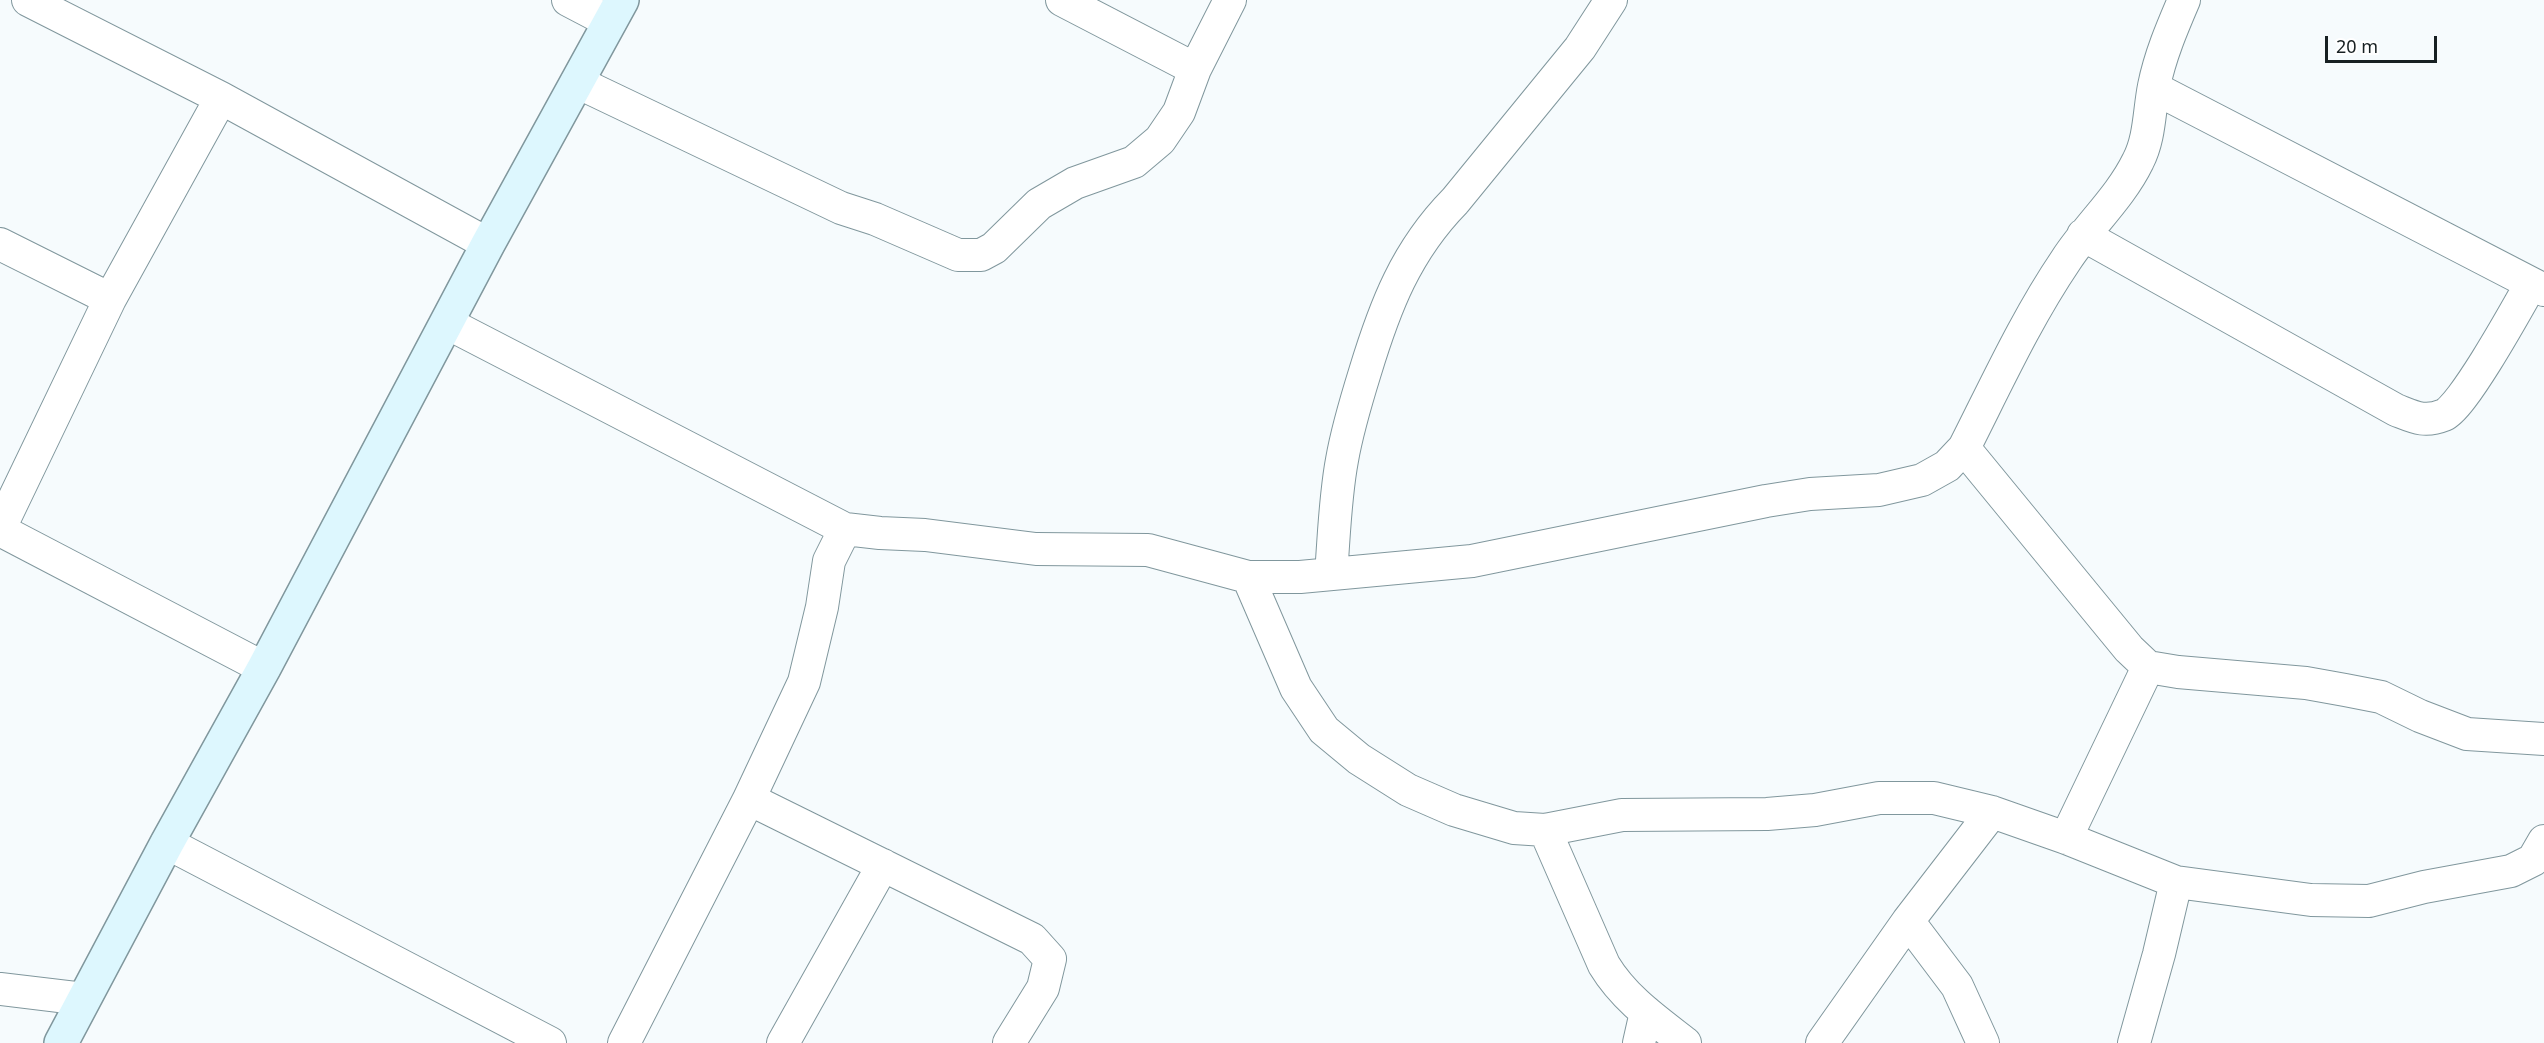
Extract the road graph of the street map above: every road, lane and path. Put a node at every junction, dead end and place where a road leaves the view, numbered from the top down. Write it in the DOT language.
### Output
graph roads {
  1 [pos="27,0"];
  2 [pos="568,0"];
  3 [pos="1062,0"];
  4 [pos="1230,0"];
  5 [pos="1611,0"];
  6 [pos="2184,0"];
  7 [pos="616,11"];
  8 [pos="1195,69"];
  9 [pos="577,82"];
  10 [pos="2154,88"];
  11 [pos="221,98"];
  12 [pos="2083,235"];
  13 [pos="0,244"];
  14 [pos="488,244"];
  15 [pos="2538,287"];
  16 [pos="110,299"];
  17 [pos="447,323"];
  18 [pos="1964,448"];
  19 [pos="845,528"];
  20 [pos="0,529"];
  21 [pos="1331,574"];
  22 [pos="1248,577"];
  23 [pos="2148,666"];
  24 [pos="264,668"];
  25 [pos="2544,739"];
  26 [pos="750,799"];
  27 [pos="1992,812"];
  28 [pos="1545,830"];
  29 [pos="2066,838"];
  30 [pos="2544,841"];
  31 [pos="167,843"];
  32 [pos="883,865"];
  33 [pos="2176,882"];
  34 [pos="1908,921"];
  35 [pos="0,989"];
  36 [pos="84,999"];
  37 [pos="1646,1012"];
  38 [pos="61,1043"];
  39 [pos="550,1043"];
  40 [pos="624,1043"];
  41 [pos="783,1043"];
  42 [pos="1009,1043"];
  43 [pos="1639,1043"];
  44 [pos="1685,1043"];
  45 [pos="1822,1043"];
  46 [pos="1983,1043"];
  47 [pos="2134,1043"];
  1 -- 11 [label="street"];
  2 -- 7 [label="street"];
  3 -- 8 [label="street"];
  4 -- 8 [label="street"];
  5 -- 21 [label="street"];
  6 -- 10 [label="street"];
  7 -- 9 [label="main road"];
  8 -- 9 [label="street"];
  9 -- 14 [label="main road"];
  10 -- 12 [label="street"];
  10 -- 15 [label="street"];
  11 -- 14 [label="street"];
  11 -- 16 [label="street"];
  12 -- 15 [label="street"];
  12 -- 18 [label="street"];
  13 -- 16 [label="street"];
  14 -- 17 [label="main road"];
  16 -- 20 [label="street"];
  17 -- 19 [label="street"];
  17 -- 24 [label="main road"];
  18 -- 21 [label="street"];
  18 -- 23 [label="street"];
  19 -- 22 [label="street"];
  19 -- 26 [label="street"];
  20 -- 24 [label="street"];
  21 -- 22 [label="street"];
  22 -- 28 [label="street"];
  23 -- 25 [label="street"];
  23 -- 29 [label="street"];
  24 -- 31 [label="main road"];
  26 -- 32 [label="street"];
  26 -- 40 [label="street"];
  27 -- 28 [label="street"];
  27 -- 29 [label="street"];
  27 -- 34 [label="street"];
  28 -- 37 [label="street"];
  29 -- 33 [label="street"];
  30 -- 33 [label="street"];
  31 -- 36 [label="main road"];
  31 -- 39 [label="street"];
  32 -- 41 [label="street"];
  32 -- 42 [label="street"];
  33 -- 47 [label="street"];
  34 -- 45 [label="street"];
  34 -- 46 [label="street"];
  35 -- 36 [label="street"];
  36 -- 38 [label="main road"];
  37 -- 43 [label="street"];
  37 -- 44 [label="street"];
}
